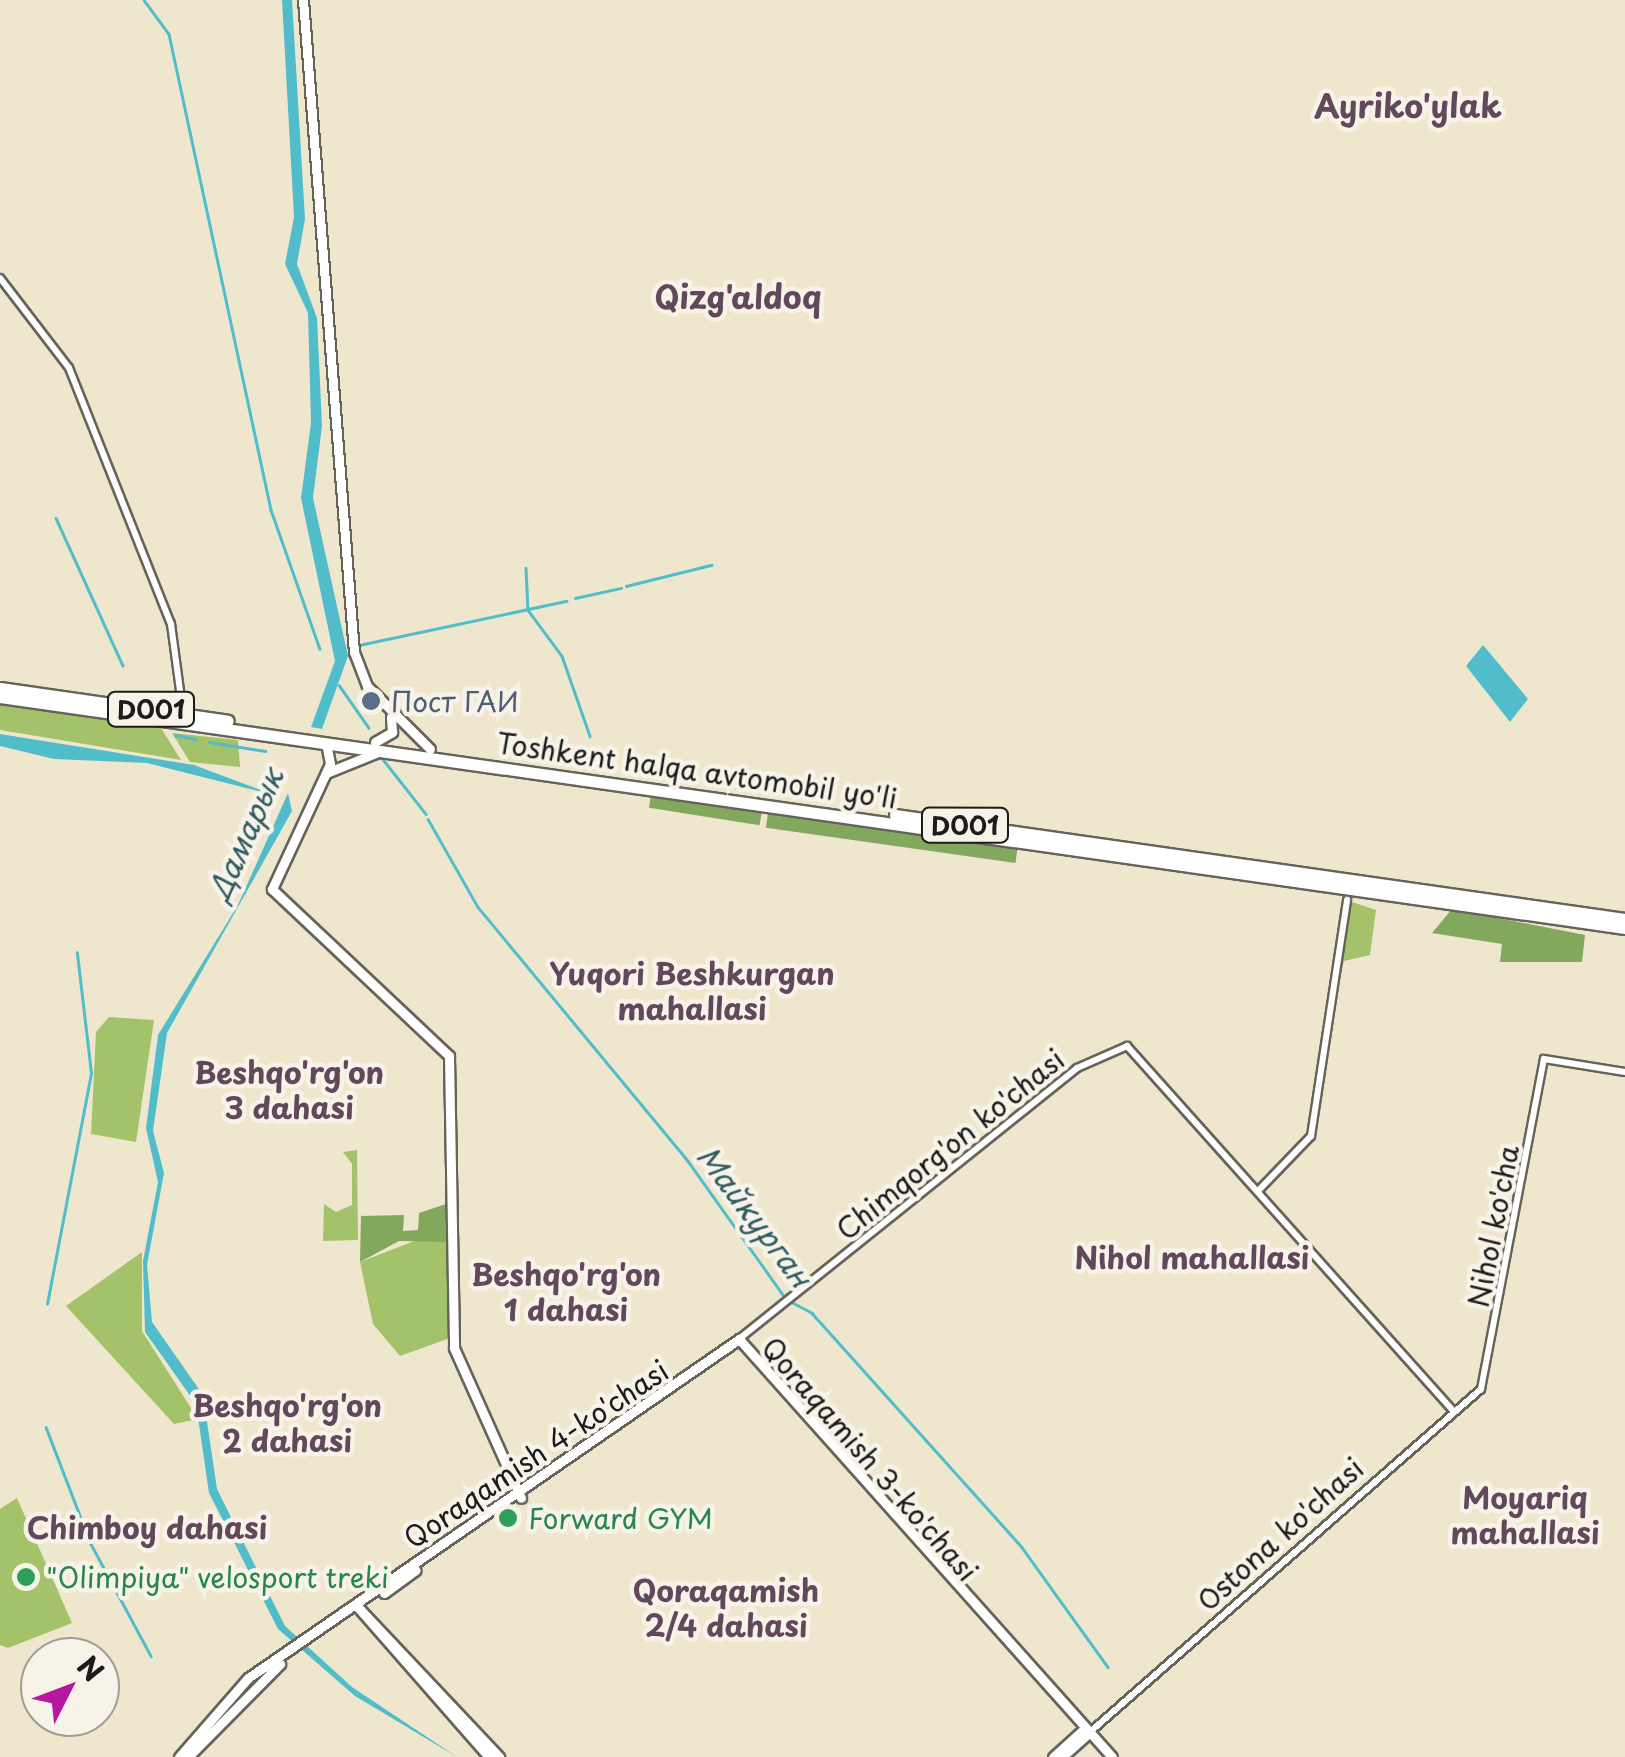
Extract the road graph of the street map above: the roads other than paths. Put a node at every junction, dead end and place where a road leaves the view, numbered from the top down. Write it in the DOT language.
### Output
graph roads {
  1 [pos="303,0"];
  2 [pos="0,278"];
  3 [pos="0,688"];
  4 [pos="184,694"];
  5 [pos="0,697"];
  6 [pos="84,704"];
  7 [pos="168,712"];
  8 [pos="390,714"];
  9 [pos="201,716"];
  10 [pos="183,718"];
  11 [pos="301,735"];
  12 [pos="325,738"];
  13 [pos="375,742"];
  14 [pos="388,750"];
  15 [pos="430,750"];
  16 [pos="466,758"];
  17 [pos="324,774"];
  18 [pos="1257,871"];
  19 [pos="1338,887"];
  20 [pos="1360,890"];
  21 [pos="1347,900"];
  22 [pos="1546,912"];
  23 [pos="1625,917"];
  24 [pos="1601,920"];
  25 [pos="1625,932"];
  26 [pos="1625,1072"];
  27 [pos="1258,1191"];
  28 [pos="740,1342"];
  29 [pos="1471,1391"];
  30 [pos="1453,1410"];
  31 [pos="506,1464"];
  32 [pos="550,1473"];
  33 [pos="519,1495"];
  34 [pos="359,1607"];
  35 [pos="290,1653"];
  36 [pos="1086,1733"];
  37 [pos="179,1757"];
  38 [pos="188,1757"];
  39 [pos="489,1757"];
  40 [pos="498,1757"];
  41 [pos="1053,1757"];
  42 [pos="1062,1757"];
  43 [pos="1109,1757"];
  1 -- 8 [label="main road"];
  2 -- 4 [label="street"];
  3 -- 6 [label="highway, Toshkent halqa avtomobil yo'li / D001"];
  4 -- 7 [label="street"];
  4 -- 9 [label="street"];
  4 -- 10 [label="street"];
  5 -- 6 [label="highway, Toshkent halqa avtomobil yo'li / D001"];
  6 -- 7 [label="highway, Toshkent halqa avtomobil yo'li / D001"];
  6 -- 10 [label="highway, Toshkent halqa avtomobil yo'li / D001"];
  7 -- 10 [label="highway, Toshkent halqa avtomobil yo'li / D001"];
  8 -- 13 [label="main road"];
  8 -- 15 [label="main road"];
  9 -- 10 [label="highway, Toshkent halqa avtomobil yo'li / D001"];
  9 -- 11 [label="highway, Toshkent halqa avtomobil yo'li / D001"];
  10 -- 11 [label="highway, Toshkent halqa avtomobil yo'li / D001"];
  11 -- 12 [label="highway, Toshkent halqa avtomobil yo'li / D001"];
  12 -- 13 [label="highway, Toshkent halqa avtomobil yo'li / D001"];
  12 -- 14 [label="highway, Toshkent halqa avtomobil yo'li / D001"];
  12 -- 17 [label="main road"];
  13 -- 15 [label="highway, Toshkent halqa avtomobil yo'li / D001"];
  14 -- 16 [label="highway, Toshkent halqa avtomobil yo'li / D001"];
  14 -- 17 [label="main road"];
  15 -- 16 [label="highway, Toshkent halqa avtomobil yo'li / D001"];
  16 -- 18 [label="highway, Toshkent halqa avtomobil yo'li / D001"];
  17 -- 31 [label="main road"];
  18 -- 19 [label="highway, Toshkent halqa avtomobil yo'li / D001"];
  18 -- 22 [label="highway, Toshkent halqa avtomobil yo'li / D001"];
  19 -- 20 [label="highway, Toshkent halqa avtomobil yo'li / D001"];
  19 -- 21 [label="highway"];
  20 -- 21 [label="highway"];
  20 -- 22 [label="highway, Toshkent halqa avtomobil yo'li / D001"];
  21 -- 27 [label="street"];
  22 -- 24 [label="highway, Toshkent halqa avtomobil yo'li / D001"];
  23 -- 24 [label="highway"];
  24 -- 25 [label="highway"];
  26 -- 29 [label="street, Nihol ko'cha"];
  27 -- 28 [label="street, Chimqorg'on ko'chasi"];
  27 -- 30 [label="street"];
  28 -- 32 [label="main road, Qoraqamish 4-ko'chasi"];
  28 -- 36 [label="main road, Qoraqamish 3-ko'chasi"];
  29 -- 30 [label="street, Ostona ko'chasi"];
  30 -- 36 [label="street, Ostona ko'chasi"];
  31 -- 32 [label="main road"];
  31 -- 33 [label="main road"];
  32 -- 33 [label="main road, Qoraqamish 4-ko'chasi"];
  33 -- 34 [label="main road, Qoraqamish 4-ko'chasi"];
  34 -- 35 [label="main road, Qoraqamish 4-ko'chasi"];
  34 -- 39 [label="main road"];
  34 -- 40 [label="main road"];
  35 -- 37 [label="main road"];
  35 -- 38 [label="main road"];
  36 -- 41 [label="main road"];
  36 -- 42 [label="main road"];
  36 -- 43 [label="main road, Qoraqamish 3-ko'chasi"];
}
